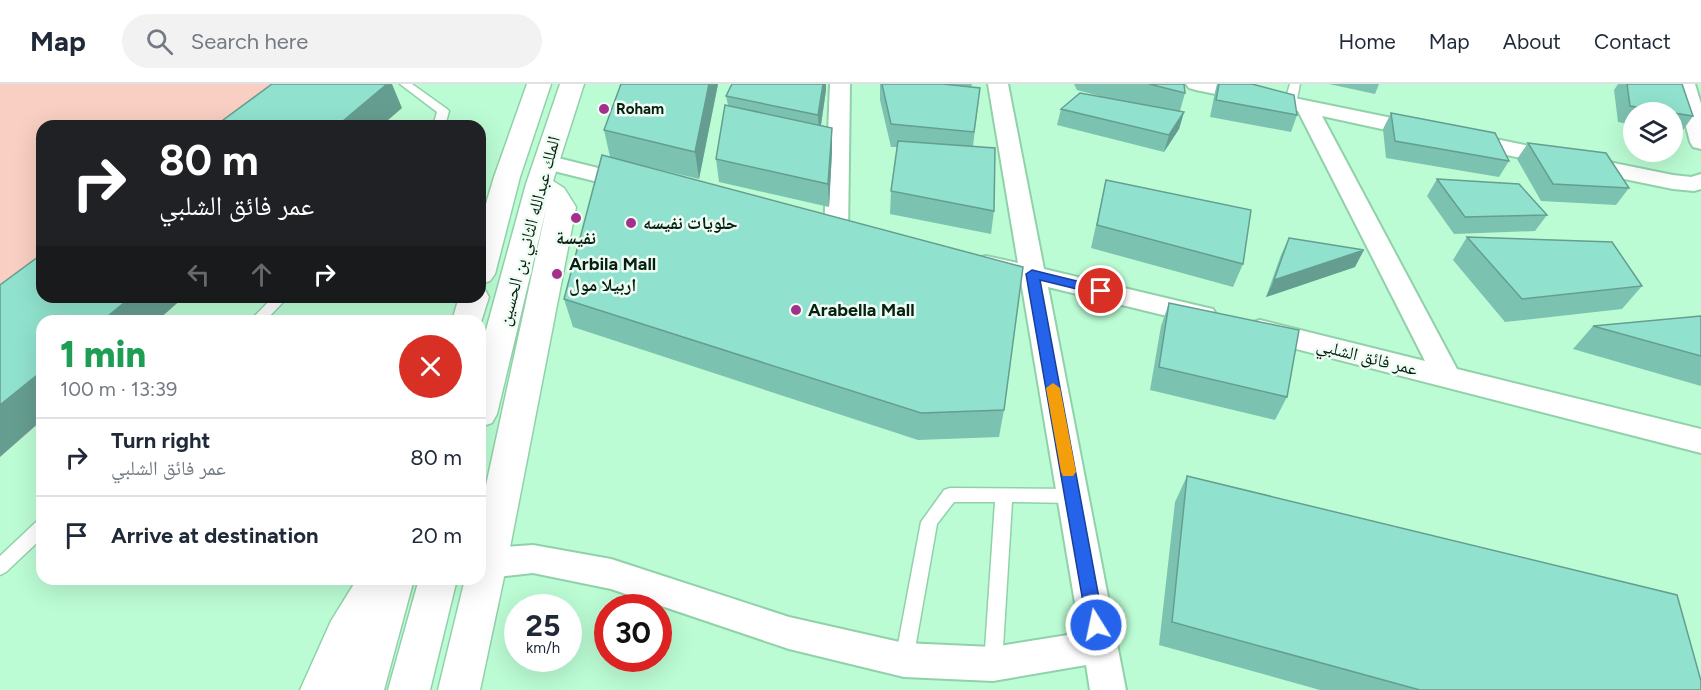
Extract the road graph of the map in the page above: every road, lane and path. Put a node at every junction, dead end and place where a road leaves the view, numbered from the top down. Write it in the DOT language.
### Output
graph roads {
  1 [pos="405,84"];
  2 [pos="539,84"];
  3 [pos="572,84"];
  4 [pos="840,84"];
  5 [pos="998,84"];
  6 [pos="1196,84"];
  7 [pos="1685,84"];
  8 [pos="1297,99"];
  9 [pos="1696,108"];
  10 [pos="441,120"];
  11 [pos="1701,141"];
  12 [pos="542,173"];
  13 [pos="1701,181"];
  14 [pos="662,190"];
  15 [pos="836,232"];
  16 [pos="486,252"];
  17 [pos="963,259"];
  18 [pos="1032,274"];
  19 [pos="275,303"];
  20 [pos="262,315"];
  21 [pos="1447,376"];
  22 [pos="486,391"];
  23 [pos="1701,441"];
  24 [pos="1004,495"];
  25 [pos="1073,496"];
  26 [pos="36,533"];
  27 [pos="488,563"];
  28 [pos="0,567"];
  29 [pos="486,572"];
  30 [pos="375,585"];
  31 [pos="393,585"];
  32 [pos="436,585"];
  33 [pos="483,585"];
  34 [pos="1100,646"];
  35 [pos="904,660"];
  36 [pos="993,664"];
  37 [pos="321,690"];
  38 [pos="363,690"];
  39 [pos="409,690"];
  40 [pos="459,690"];
  41 [pos="1107,690"];
  1 -- 10 [label="lane"];
  2 -- 16 [label="main road, الملك عبدالله الثاني بن الحسين"];
  3 -- 12 [label="main road, الملك عبدالله الثاني بن الحسين"];
  4 -- 15 [label="street"];
  5 -- 18 [label="street"];
  6 -- 8 [label="street"];
  7 -- 9 [label="street"];
  8 -- 13 [label="street"];
  8 -- 21 [label="street"];
  9 -- 11 [label="street"];
  12 -- 14 [label="street"];
  12 -- 22 [label="main road, الملك عبدالله الثاني بن الحسين"];
  12 -- 27 [label="main road"];
  17 -- 18 [label="street, عمر فائق الشلبي"];
  18 -- 21 [label="street, عمر فائق الشلبي"];
  18 -- 25 [label="street"];
  19 -- 20 [label="lane"];
  21 -- 23 [label="street, عمر فائق الشلبي"];
  24 -- 25 [label="lane"];
  24 -- 35 [label="lane"];
  24 -- 36 [label="lane"];
  25 -- 34 [label="street"];
  26 -- 28 [label="lane"];
  27 -- 29 [label="main road"];
  27 -- 35 [label="street"];
  30 -- 37 [label="main road"];
  31 -- 38 [label="main road"];
  32 -- 39 [label="main road"];
  33 -- 40 [label="main road"];
  34 -- 36 [label="street"];
  34 -- 41 [label="street"];
  35 -- 36 [label="street"];
}
